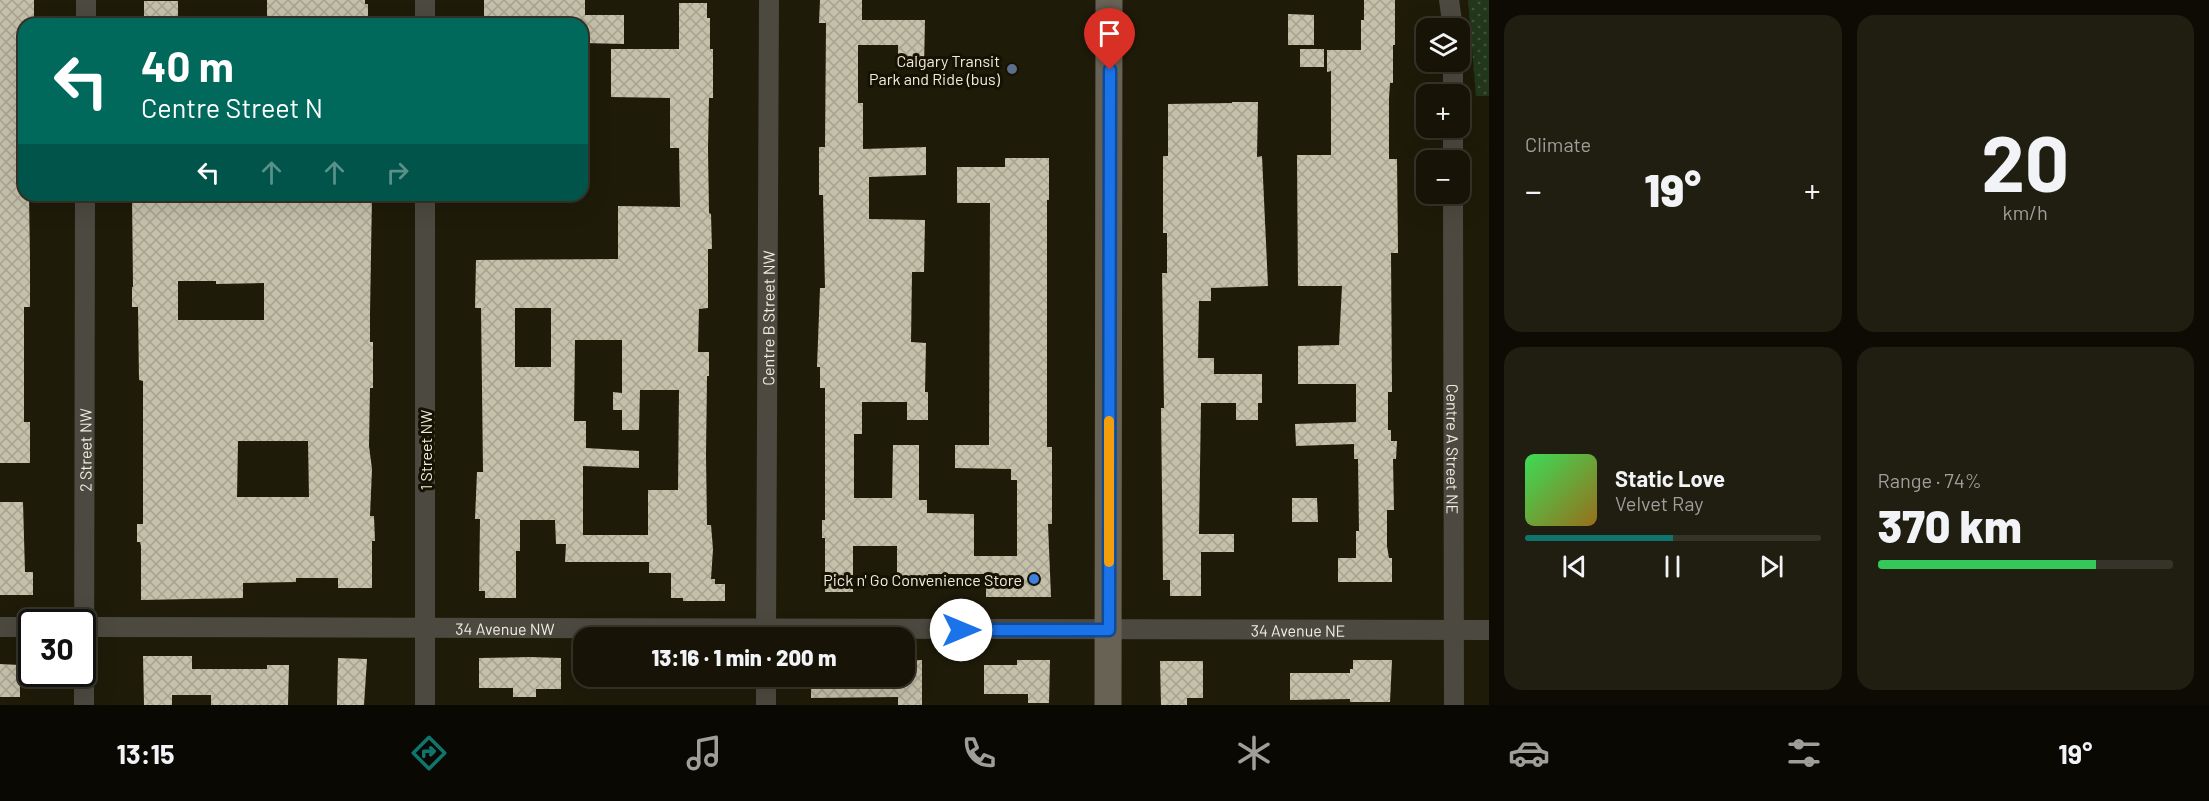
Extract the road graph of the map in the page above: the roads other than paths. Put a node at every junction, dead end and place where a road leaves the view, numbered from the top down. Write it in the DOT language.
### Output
graph roads {
  1 [pos="86,0"];
  2 [pos="425,0"];
  3 [pos="769,0"];
  4 [pos="1109,0"];
  5 [pos="1449,0"];
  6 [pos="86,18"];
  7 [pos="425,18"];
  8 [pos="1452,18"];
  9 [pos="85,201"];
  10 [pos="425,201"];
  11 [pos="1453,204"];
  12 [pos="83,609"];
  13 [pos="0,627"];
  14 [pos="18,627"];
  15 [pos="96,627"];
  16 [pos="766,627"];
  17 [pos="425,628"];
  18 [pos="573,630"];
  19 [pos="1109,630"];
  20 [pos="1453,630"];
  21 [pos="1489,630"];
  22 [pos="915,632"];
  23 [pos="84,687"];
  24 [pos="766,687"];
  25 [pos="84,705"];
  26 [pos="425,705"];
  27 [pos="766,705"];
  28 [pos="1108,705"];
  29 [pos="1454,705"];
  1 -- 6 [label="street"];
  2 -- 7 [label="street"];
  3 -- 16 [label="street, Centre B Street NW"];
  4 -- 19 [label="main road"];
  5 -- 8 [label="street"];
  9 -- 12 [label="street, 2 Street NW"];
  10 -- 17 [label="street, 1 Street NW"];
  11 -- 20 [label="street, Centre A Street NE"];
  13 -- 14 [label="street"];
  15 -- 17 [label="street, 34 Avenue NW"];
  17 -- 18 [label="street, 34 Avenue NW"];
  17 -- 26 [label="street, 1 Street NW"];
  19 -- 20 [label="street, 34 Avenue NE"];
  19 -- 22 [label="street, 34 Avenue NW"];
  19 -- 28 [label="main road"];
  20 -- 21 [label="street, 34 Avenue NE"];
  20 -- 29 [label="street, Centre A Street NE"];
  23 -- 25 [label="street, 2 Street NW"];
  24 -- 27 [label="street"];
}
